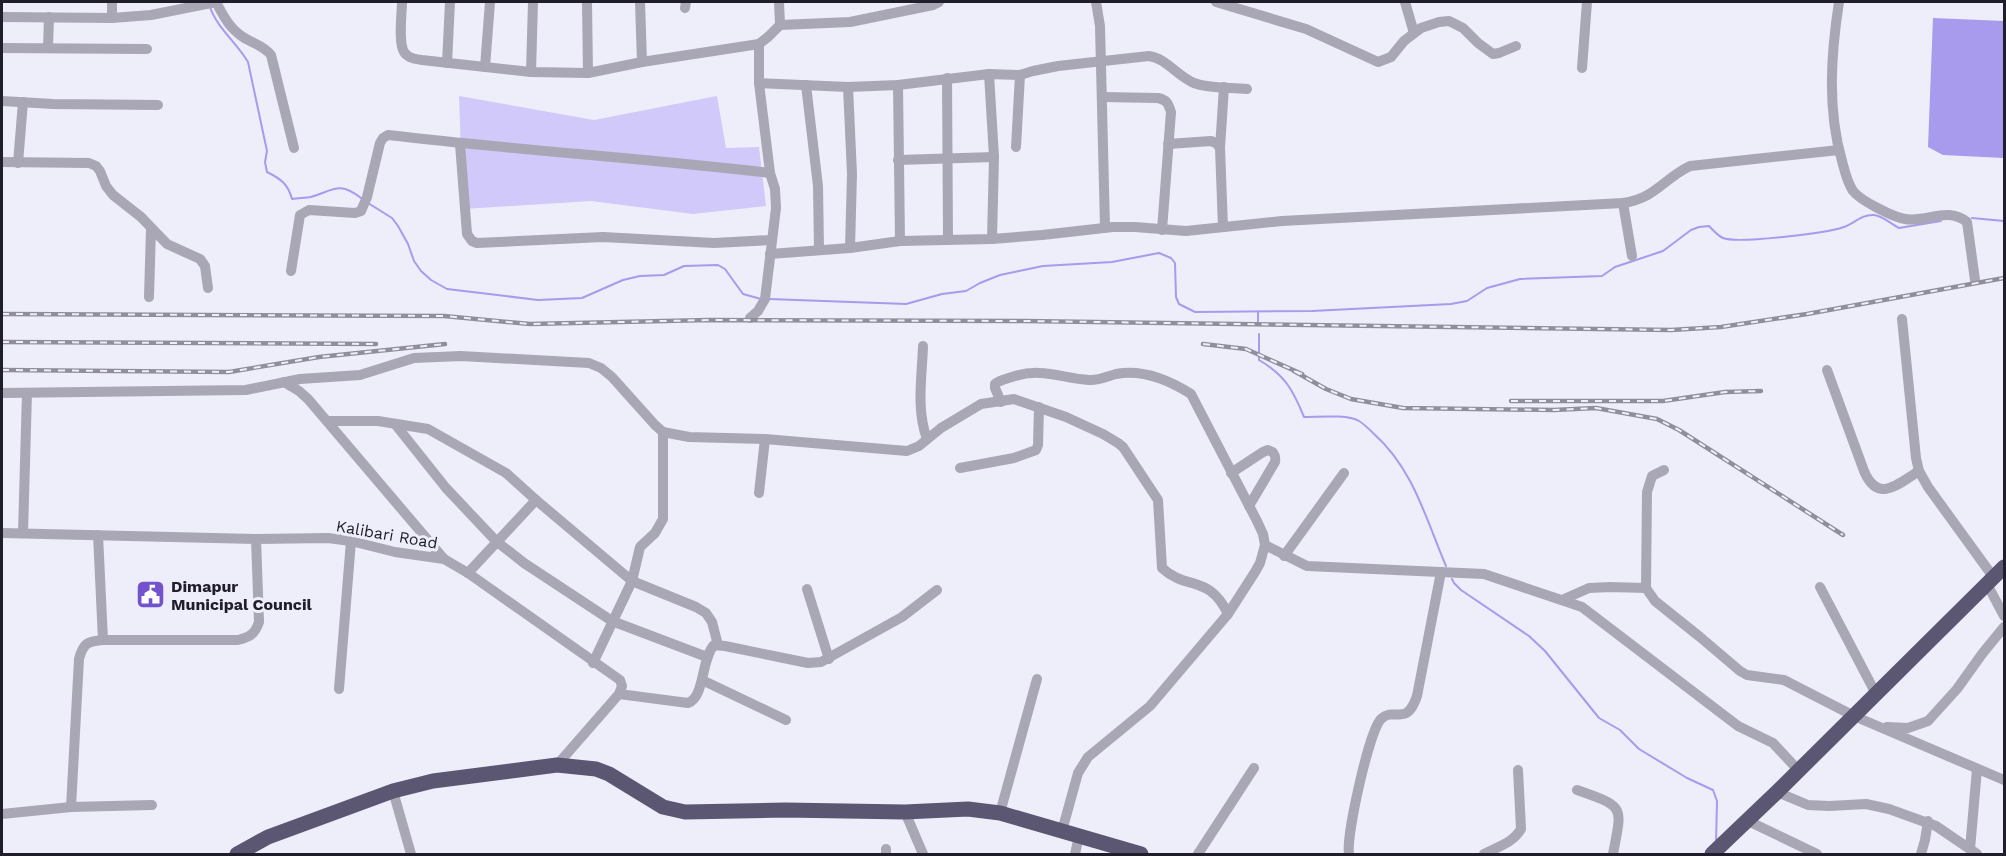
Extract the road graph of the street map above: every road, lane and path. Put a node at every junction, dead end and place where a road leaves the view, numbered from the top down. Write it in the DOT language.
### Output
graph roads {
  1 [pos="112,2"];
  2 [pos="402,2"];
  3 [pos="450,2"];
  4 [pos="490,2"];
  5 [pos="533,2"];
  6 [pos="587,2"];
  7 [pos="640,2"];
  8 [pos="779,2"];
  9 [pos="939,2"];
  10 [pos="1096,2"];
  11 [pos="1216,2"];
  12 [pos="1406,2"];
  13 [pos="1587,2"];
  14 [pos="1839,2"];
  15 [pos="211,3"];
  16 [pos="49,17"];
  17 [pos="2,18"];
  18 [pos="112,18"];
  19 [pos="780,25"];
  20 [pos="1414,33"];
  21 [pos="759,44"];
  22 [pos="1516,46"];
  23 [pos="2,48"];
  24 [pos="48,48"];
  25 [pos="147,49"];
  26 [pos="642,62"];
  27 [pos="1101,62"];
  28 [pos="447,63"];
  29 [pos="485,67"];
  30 [pos="1582,68"];
  31 [pos="531,72"];
  32 [pos="588,73"];
  33 [pos="989,74"];
  34 [pos="1020,75"];
  35 [pos="947,78"];
  36 [pos="759,83"];
  37 [pos="898,85"];
  38 [pos="806,86"];
  39 [pos="848,87"];
  40 [pos="1224,87"];
  41 [pos="1247,89"];
  42 [pos="1102,97"];
  43 [pos="2,101"];
  44 [pos="23,102"];
  45 [pos="158,105"];
  46 [pos="460,144"];
  47 [pos="1168,144"];
  48 [pos="1016,147"];
  49 [pos="294,148"];
  50 [pos="1220,148"];
  51 [pos="1839,150"];
  52 [pos="994,157"];
  53 [pos="898,160"];
  54 [pos="947,160"];
  55 [pos="2,162"];
  56 [pos="18,163"];
  57 [pos="771,173"];
  58 [pos="1623,202"];
  59 [pos="1104,227"];
  60 [pos="1223,227"];
  61 [pos="151,229"];
  62 [pos="1162,230"];
  63 [pos="948,239"];
  64 [pos="992,239"];
  65 [pos="771,240"];
  66 [pos="900,241"];
  67 [pos="850,248"];
  68 [pos="819,249"];
  69 [pos="770,254"];
  70 [pos="1632,256"];
  71 [pos="291,271"];
  72 [pos="1975,280"];
  73 [pos="208,288"];
  74 [pos="149,297"];
  75 [pos="750,318"];
  76 [pos="1902,319"];
  77 [pos="923,346"];
  78 [pos="1827,370"];
  79 [pos="284,382"];
  80 [pos="2,393"];
  81 [pos="27,393"];
  82 [pos="1001,402"];
  83 [pos="1039,407"];
  84 [pos="328,421"];
  85 [pos="395,424"];
  86 [pos="663,432"];
  87 [pos="765,439"];
  88 [pos="927,439"];
  89 [pos="960,468"];
  90 [pos="1664,470"];
  91 [pos="1919,471"];
  92 [pos="1231,473"];
  93 [pos="1344,473"];
  94 [pos="759,493"];
  95 [pos="536,500"];
  96 [pos="1249,506"];
  97 [pos="2,533"];
  98 [pos="23,533"];
  99 [pos="98,535"];
  100 [pos="256,539"];
  101 [pos="2,540"];
  102 [pos="351,541"];
  103 [pos="496,541"];
  104 [pos="1265,545"];
  105 [pos="1284,556"];
  106 [pos="444,559"];
  107 [pos="1441,572"];
  108 [pos="468,573"];
  109 [pos="1995,576"];
  110 [pos="632,581"];
  111 [pos="1820,587"];
  112 [pos="1646,588"];
  113 [pos="807,589"];
  114 [pos="937,590"];
  115 [pos="1562,600"];
  116 [pos="1228,614"];
  117 [pos="2004,616"];
  118 [pos="612,621"];
  119 [pos="2004,627"];
  120 [pos="103,640"];
  121 [pos="718,645"];
  122 [pos="707,657"];
  123 [pos="829,659"];
  124 [pos="593,663"];
  125 [pos="702,680"];
  126 [pos="1037,680"];
  127 [pos="339,689"];
  128 [pos="619,694"];
  129 [pos="1876,694"];
  130 [pos="1854,716"];
  131 [pos="786,720"];
  132 [pos="1881,727"];
  133 [pos="557,765"];
  134 [pos="1254,768"];
  135 [pos="1977,769"];
  136 [pos="1518,770"];
  137 [pos="1799,771"];
  138 [pos="2004,780"];
  139 [pos="1577,790"];
  140 [pos="393,791"];
  141 [pos="1778,792"];
  142 [pos="152,805"];
  143 [pos="71,807"];
  144 [pos="904,812"];
  145 [pos="1000,813"];
  146 [pos="2,814"];
  147 [pos="1748,821"];
  148 [pos="1928,821"];
  149 [pos="1062,831"];
  150 [pos="1079,836"];
  151 [pos="1720,852"];
  152 [pos="1973,852"];
  153 [pos="237,855"];
  154 [pos="411,855"];
  155 [pos="923,855"];
  156 [pos="1075,855"];
  157 [pos="1141,855"];
  158 [pos="1198,855"];
  159 [pos="1349,855"];
  160 [pos="1484,855"];
  161 [pos="1613,855"];
  162 [pos="1816,855"];
  163 [pos="1921,855"];
  1 -- 18 [label="street"];
  2 -- 28 [label="street"];
  3 -- 28 [label="street"];
  4 -- 29 [label="street"];
  5 -- 31 [label="street"];
  6 -- 32 [label="street"];
  7 -- 26 [label="street"];
  8 -- 19 [label="street"];
  9 -- 19 [label="street"];
  10 -- 27 [label="street"];
  11 -- 20 [label="street"];
  12 -- 20 [label="street"];
  13 -- 30 [label="street"];
  14 -- 51 [label="street"];
  15 -- 18 [label="street"];
  15 -- 49 [label="street"];
  16 -- 17 [label="street"];
  16 -- 18 [label="street"];
  16 -- 24 [label="street"];
  19 -- 21 [label="street"];
  20 -- 22 [label="street"];
  21 -- 26 [label="street"];
  21 -- 36 [label="street"];
  23 -- 24 [label="street"];
  24 -- 25 [label="street"];
  26 -- 32 [label="street"];
  27 -- 34 [label="street"];
  27 -- 40 [label="street"];
  27 -- 42 [label="street"];
  28 -- 29 [label="street"];
  29 -- 31 [label="street"];
  31 -- 32 [label="street"];
  33 -- 34 [label="street"];
  33 -- 35 [label="street"];
  33 -- 52 [label="street"];
  34 -- 48 [label="street"];
  35 -- 37 [label="street"];
  35 -- 54 [label="street"];
  36 -- 38 [label="street"];
  36 -- 57 [label="street"];
  37 -- 39 [label="street"];
  37 -- 53 [label="street"];
  38 -- 39 [label="street"];
  38 -- 68 [label="street"];
  39 -- 67 [label="street"];
  40 -- 41 [label="street"];
  40 -- 50 [label="street"];
  42 -- 47 [label="street"];
  42 -- 59 [label="street"];
  43 -- 44 [label="street"];
  44 -- 45 [label="street"];
  44 -- 56 [label="street"];
  46 -- 57 [label="street"];
  46 -- 65 [label="street"];
  46 -- 71 [label="street"];
  47 -- 50 [label="street"];
  47 -- 62 [label="street"];
  50 -- 60 [label="street"];
  51 -- 58 [label="street"];
  51 -- 72 [label="street"];
  52 -- 54 [label="street"];
  52 -- 64 [label="street"];
  53 -- 54 [label="street"];
  53 -- 66 [label="street"];
  54 -- 63 [label="street"];
  55 -- 56 [label="street"];
  56 -- 61 [label="street"];
  57 -- 65 [label="street"];
  58 -- 60 [label="street"];
  58 -- 70 [label="street"];
  59 -- 62 [label="street"];
  59 -- 64 [label="street"];
  60 -- 62 [label="street"];
  61 -- 73 [label="street"];
  61 -- 74 [label="street"];
  63 -- 64 [label="street"];
  63 -- 66 [label="street"];
  65 -- 69 [label="street"];
  66 -- 67 [label="street"];
  67 -- 68 [label="street"];
  68 -- 69 [label="street"];
  69 -- 75 [label="street"];
  76 -- 91 [label="street"];
  77 -- 88 [label="street"];
  78 -- 91 [label="street"];
  79 -- 81 [label="street"];
  79 -- 84 [label="street"];
  79 -- 86 [label="street"];
  80 -- 81 [label="street"];
  81 -- 98 [label="street"];
  82 -- 83 [label="street"];
  82 -- 88 [label="street"];
  82 -- 92 [label="street"];
  83 -- 89 [label="street"];
  83 -- 116 [label="street"];
  84 -- 85 [label="street"];
  84 -- 106 [label="street"];
  85 -- 95 [label="street"];
  85 -- 103 [label="street"];
  86 -- 87 [label="street"];
  86 -- 110 [label="street"];
  87 -- 88 [label="street"];
  87 -- 94 [label="street"];
  90 -- 112 [label="street"];
  91 -- 109 [label="street"];
  92 -- 96 [label="street"];
  92 -- 96 [label="street"];
  93 -- 105 [label="street"];
  95 -- 103 [label="street"];
  95 -- 110 [label="street"];
  96 -- 104 [label="street"];
  97 -- 98 [label="street, Kalibari Road"];
  97 -- 101 [label="street"];
  98 -- 99 [label="street, Kalibari Road"];
  99 -- 100 [label="street, Kalibari Road"];
  99 -- 120 [label="street"];
  100 -- 102 [label="street, Kalibari Road"];
  100 -- 120 [label="street"];
  102 -- 106 [label="street, Kalibari Road"];
  102 -- 127 [label="street"];
  103 -- 108 [label="street"];
  103 -- 118 [label="street"];
  104 -- 105 [label="street"];
  104 -- 116 [label="street"];
  105 -- 107 [label="street"];
  106 -- 108 [label="street, Kalibari Road"];
  107 -- 115 [label="street"];
  107 -- 159 [label="street"];
  108 -- 124 [label="street, Kalibari Road"];
  109 -- 117 [label="street"];
  109 -- 129 [label="highway"];
  110 -- 118 [label="street"];
  110 -- 121 [label="street"];
  111 -- 129 [label="street"];
  112 -- 115 [label="street"];
  112 -- 130 [label="street"];
  113 -- 123 [label="street"];
  114 -- 123 [label="street"];
  115 -- 137 [label="street"];
  116 -- 149 [label="street"];
  118 -- 122 [label="street"];
  118 -- 124 [label="street"];
  119 -- 132 [label="street"];
  120 -- 143 [label="street"];
  121 -- 122 [label="street"];
  121 -- 123 [label="street"];
  122 -- 125 [label="street"];
  124 -- 128 [label="street, Kalibari Road"];
  125 -- 128 [label="street"];
  125 -- 131 [label="street"];
  126 -- 145 [label="street"];
  128 -- 133 [label="street"];
  129 -- 130 [label="highway"];
  130 -- 132 [label="street"];
  130 -- 137 [label="highway"];
  132 -- 135 [label="street"];
  133 -- 140 [label="highway"];
  133 -- 144 [label="highway"];
  134 -- 158 [label="street"];
  135 -- 138 [label="street"];
  135 -- 152 [label="street"];
  136 -- 160 [label="street"];
  137 -- 141 [label="highway"];
  139 -- 161 [label="street"];
  140 -- 153 [label="highway"];
  140 -- 154 [label="street"];
  141 -- 147 [label="highway"];
  141 -- 148 [label="street"];
  142 -- 143 [label="street"];
  143 -- 146 [label="street"];
  144 -- 145 [label="highway"];
  144 -- 155 [label="street"];
  145 -- 149 [label="highway"];
  147 -- 151 [label="highway"];
  147 -- 162 [label="street"];
  148 -- 152 [label="street"];
  148 -- 163 [label="street"];
  149 -- 150 [label="highway"];
  150 -- 156 [label="street"];
  150 -- 157 [label="highway"];
}
